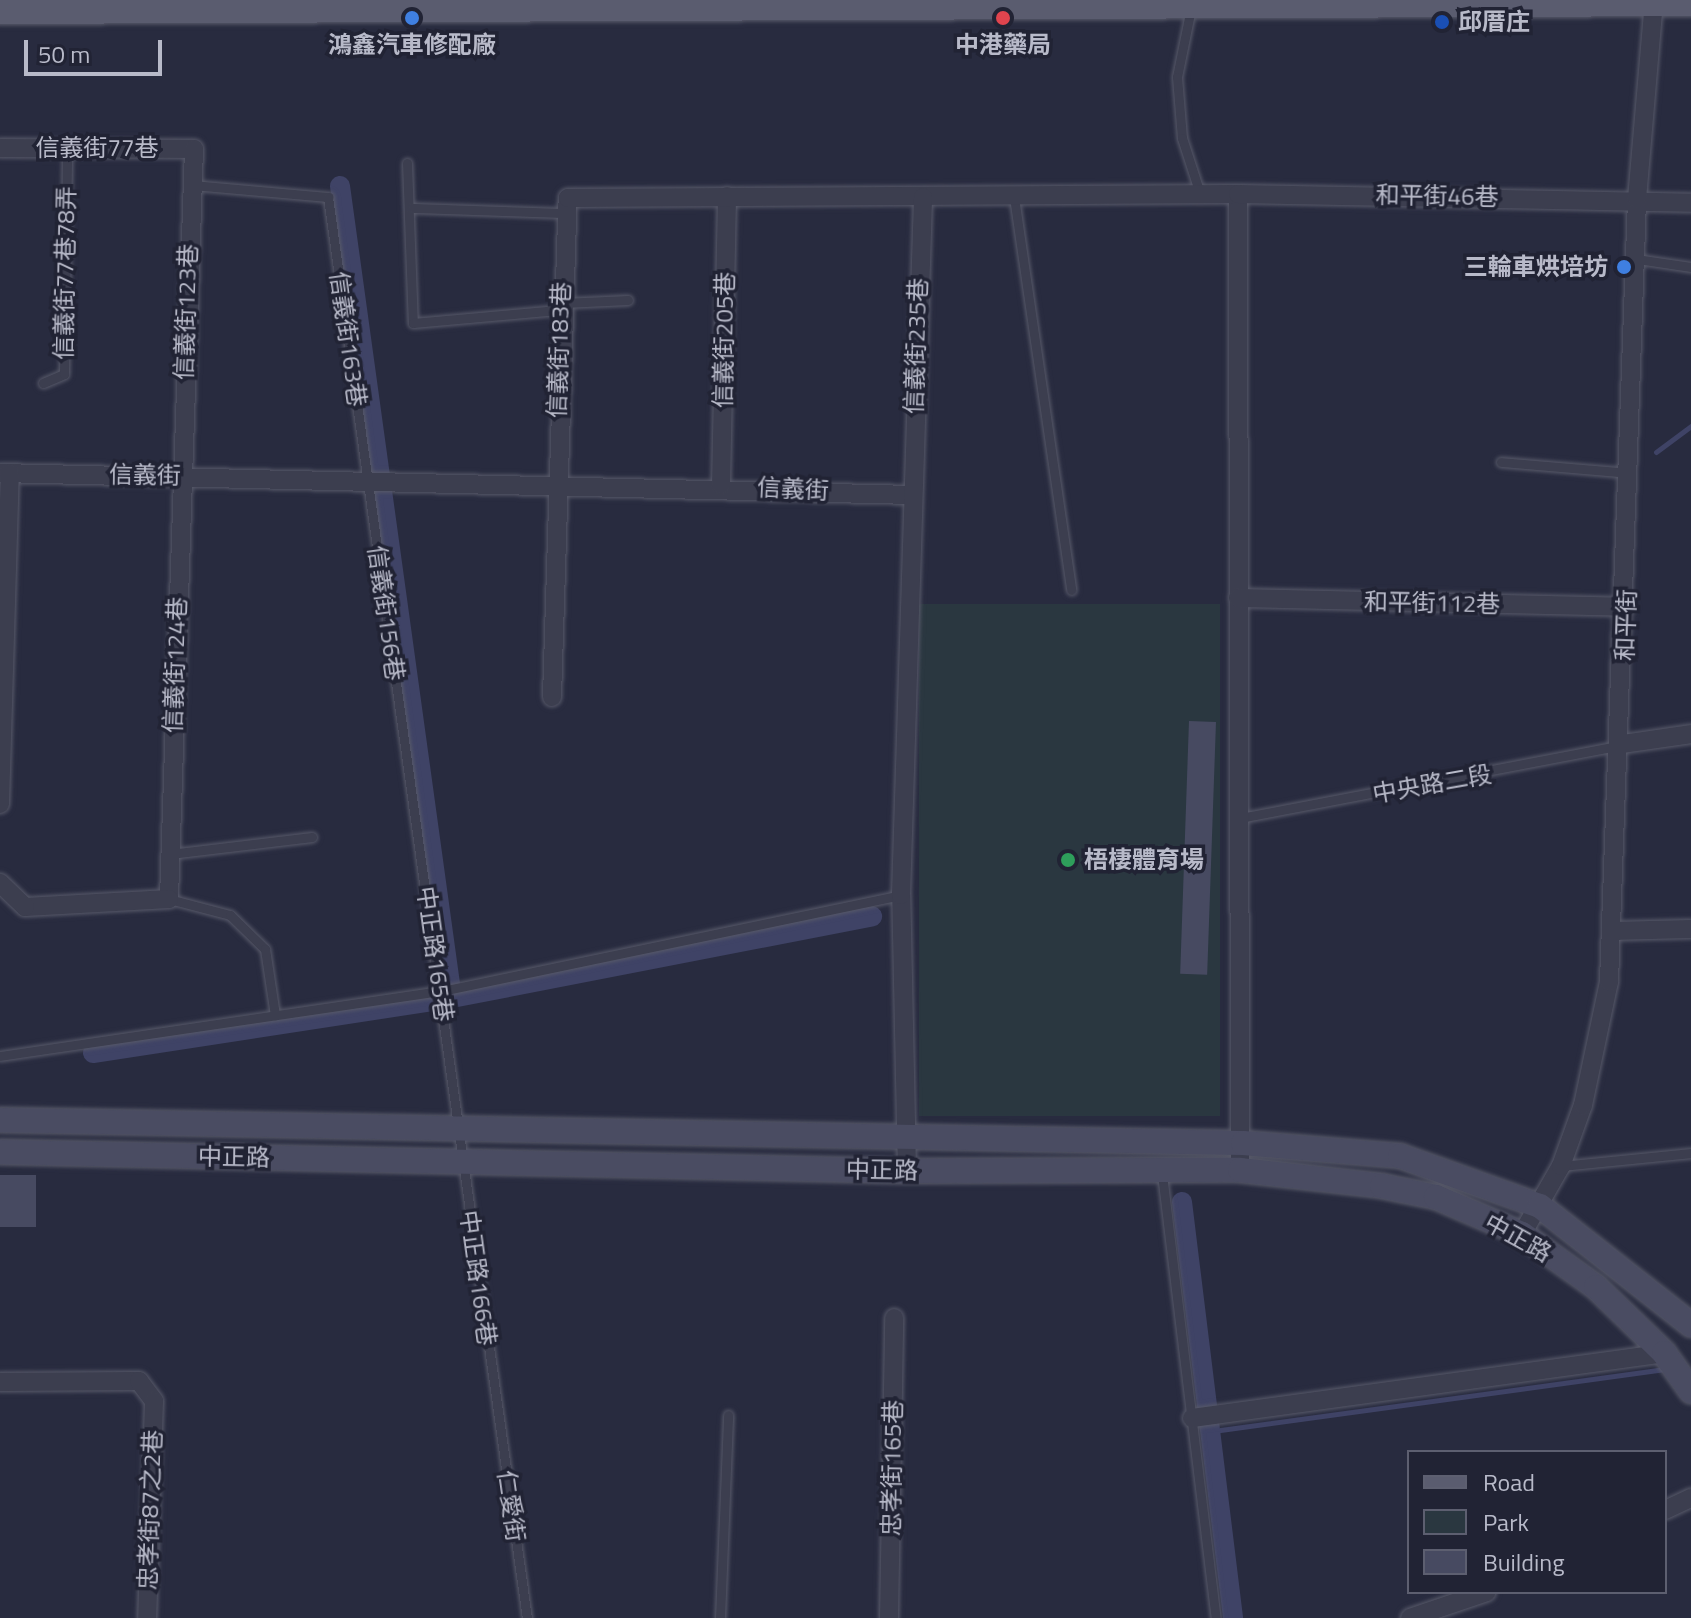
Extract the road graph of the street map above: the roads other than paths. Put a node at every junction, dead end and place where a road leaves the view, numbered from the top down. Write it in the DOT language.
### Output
graph roads {
  1 [pos="1654,1"];
  2 [pos="1691,2"];
  3 [pos="1018,3"];
  4 [pos="441,4"];
  5 [pos="1192,5"];
  6 [pos="0,10"];
  7 [pos="0,148"];
  8 [pos="67,148"];
  9 [pos="194,149"];
  10 [pos="407,163"];
  11 [pos="190,185"];
  12 [pos="1238,194"];
  13 [pos="727,196"];
  14 [pos="923,197"];
  15 [pos="1014,197"];
  16 [pos="1201,197"];
  17 [pos="1637,199"];
  18 [pos="1691,203"];
  19 [pos="412,208"];
  20 [pos="565,213"];
  21 [pos="1637,259"];
  22 [pos="1691,267"];
  23 [pos="628,300"];
  24 [pos="561,306"];
  25 [pos="43,383"];
  26 [pos="1501,462"];
  27 [pos="5,473"];
  28 [pos="1631,473"];
  29 [pos="181,475"];
  30 [pos="368,480"];
  31 [pos="721,485"];
  32 [pos="555,487"];
  33 [pos="910,495"];
  34 [pos="1071,590"];
  35 [pos="1238,598"];
  36 [pos="1626,607"];
  37 [pos="552,697"];
  38 [pos="1691,734"];
  39 [pos="1622,744"];
  40 [pos="404,747"];
  41 [pos="0,804"];
  42 [pos="1240,818"];
  43 [pos="312,837"];
  44 [pos="170,854"];
  45 [pos="0,883"];
  46 [pos="901,895"];
  47 [pos="169,899"];
  48 [pos="1691,929"];
  49 [pos="1611,931"];
  50 [pos="442,991"];
  51 [pos="275,1015"];
  52 [pos="0,1056"];
  53 [pos="0,1120"];
  54 [pos="458,1131"];
  55 [pos="907,1141"];
  56 [pos="1243,1143"];
  57 [pos="0,1152"];
  58 [pos="1691,1153"];
  59 [pos="462,1161"];
  60 [pos="1561,1166"];
  61 [pos="1240,1170"];
  62 [pos="907,1171"];
  63 [pos="1162,1174"];
  64 [pos="1540,1206"];
  65 [pos="1522,1234"];
  66 [pos="894,1318"];
  67 [pos="1691,1325"];
  68 [pos="1664,1353"];
  69 [pos="0,1382"];
  70 [pos="1691,1391"];
  71 [pos="494,1395"];
  72 [pos="728,1415"];
  73 [pos="1192,1418"];
  74 [pos="1691,1498"];
  75 [pos="1667,1509"];
  76 [pos="1485,1594"];
  77 [pos="1466,1609"];
  78 [pos="147,1618"];
  79 [pos="527,1618"];
  80 [pos="720,1618"];
  81 [pos="889,1618"];
  82 [pos="1216,1618"];
  83 [pos="1410,1618"];
  1 -- 2 [label="main road"];
  1 -- 5 [label="main road"];
  1 -- 17 [label="street, 和平街"];
  3 -- 4 [label="main road"];
  3 -- 5 [label="main road"];
  4 -- 6 [label="main road"];
  5 -- 16 [label="lane"];
  7 -- 8 [label="street, 信義街77巷"];
  8 -- 9 [label="street, 信義街77巷"];
  8 -- 25 [label="lane, 信義街77巷78弄"];
  9 -- 11 [label="street, 信義街123巷"];
  10 -- 19 [label="lane"];
  11 -- 29 [label="street, 信義街123巷"];
  11 -- 30 [label="lane, 信義街163巷"];
  12 -- 16 [label="street, 和平街46巷"];
  12 -- 17 [label="street, 和平街46巷"];
  12 -- 35 [label="street"];
  13 -- 14 [label="street, 和平街46巷"];
  13 -- 20 [label="street"];
  13 -- 31 [label="street, 信義街205巷"];
  14 -- 15 [label="street, 和平街46巷"];
  14 -- 33 [label="street, 信義街235巷"];
  15 -- 16 [label="street, 和平街46巷"];
  15 -- 34 [label="lane"];
  17 -- 18 [label="street, 和平街46巷"];
  17 -- 21 [label="street, 和平街"];
  19 -- 20 [label="lane"];
  19 -- 24 [label="lane"];
  20 -- 24 [label="street, 信義街183巷"];
  21 -- 22 [label="lane"];
  21 -- 28 [label="street, 和平街"];
  23 -- 24 [label="lane"];
  24 -- 32 [label="street, 信義街183巷"];
  26 -- 28 [label="lane"];
  27 -- 29 [label="street, 信義街"];
  27 -- 41 [label="street"];
  28 -- 36 [label="street, 和平街"];
  29 -- 30 [label="street, 信義街"];
  29 -- 44 [label="street, 信義街124巷"];
  30 -- 32 [label="street, 信義街"];
  30 -- 40 [label="lane, 信義街156巷"];
  31 -- 32 [label="street, 信義街"];
  31 -- 33 [label="street, 信義街"];
  32 -- 37 [label="street, 信義街183巷"];
  33 -- 46 [label="street"];
  35 -- 36 [label="street, 和平街112巷"];
  35 -- 42 [label="street"];
  36 -- 39 [label="street, 和平街"];
  38 -- 39 [label="street"];
  39 -- 42 [label="lane, 中央路二段"];
  39 -- 49 [label="street, 和平街"];
  40 -- 50 [label="lane, 中正路165巷"];
  42 -- 56 [label="street"];
  43 -- 44 [label="lane"];
  44 -- 47 [label="street, 信義街124巷"];
  45 -- 47 [label="street"];
  46 -- 50 [label="lane"];
  46 -- 55 [label="street"];
  47 -- 51 [label="lane"];
  48 -- 49 [label="street"];
  49 -- 60 [label="street, 和平街"];
  50 -- 51 [label="lane"];
  50 -- 54 [label="lane, 中正路165巷"];
  51 -- 52 [label="lane"];
  53 -- 54 [label="street, 中正路"];
  54 -- 55 [label="street, 中正路"];
  54 -- 59 [label="lane, 中正路165巷"];
  55 -- 56 [label="street, 中正路"];
  55 -- 62 [label="street"];
  56 -- 61 [label="street"];
  56 -- 64 [label="street, 中正路"];
  57 -- 59 [label="street, 中正路"];
  58 -- 60 [label="lane"];
  59 -- 62 [label="street, 中正路"];
  59 -- 71 [label="lane, 中正路166巷"];
  60 -- 64 [label="street, 和平街"];
  61 -- 63 [label="street, 中正路"];
  61 -- 65 [label="street, 中正路"];
  62 -- 63 [label="street, 中正路"];
  63 -- 73 [label="lane"];
  64 -- 65 [label="street, 和平街"];
  64 -- 67 [label="street, 中正路"];
  65 -- 68 [label="street, 中正路"];
  66 -- 81 [label="street, 忠孝街165巷"];
  68 -- 70 [label="street, 中正路"];
  68 -- 73 [label="street"];
  69 -- 78 [label="street, 忠孝街87之2巷"];
  71 -- 79 [label="lane, 仁愛街"];
  72 -- 80 [label="lane"];
  73 -- 82 [label="lane"];
  74 -- 75 [label="street"];
  76 -- 77 [label="street"];
  77 -- 83 [label="street"];
}
